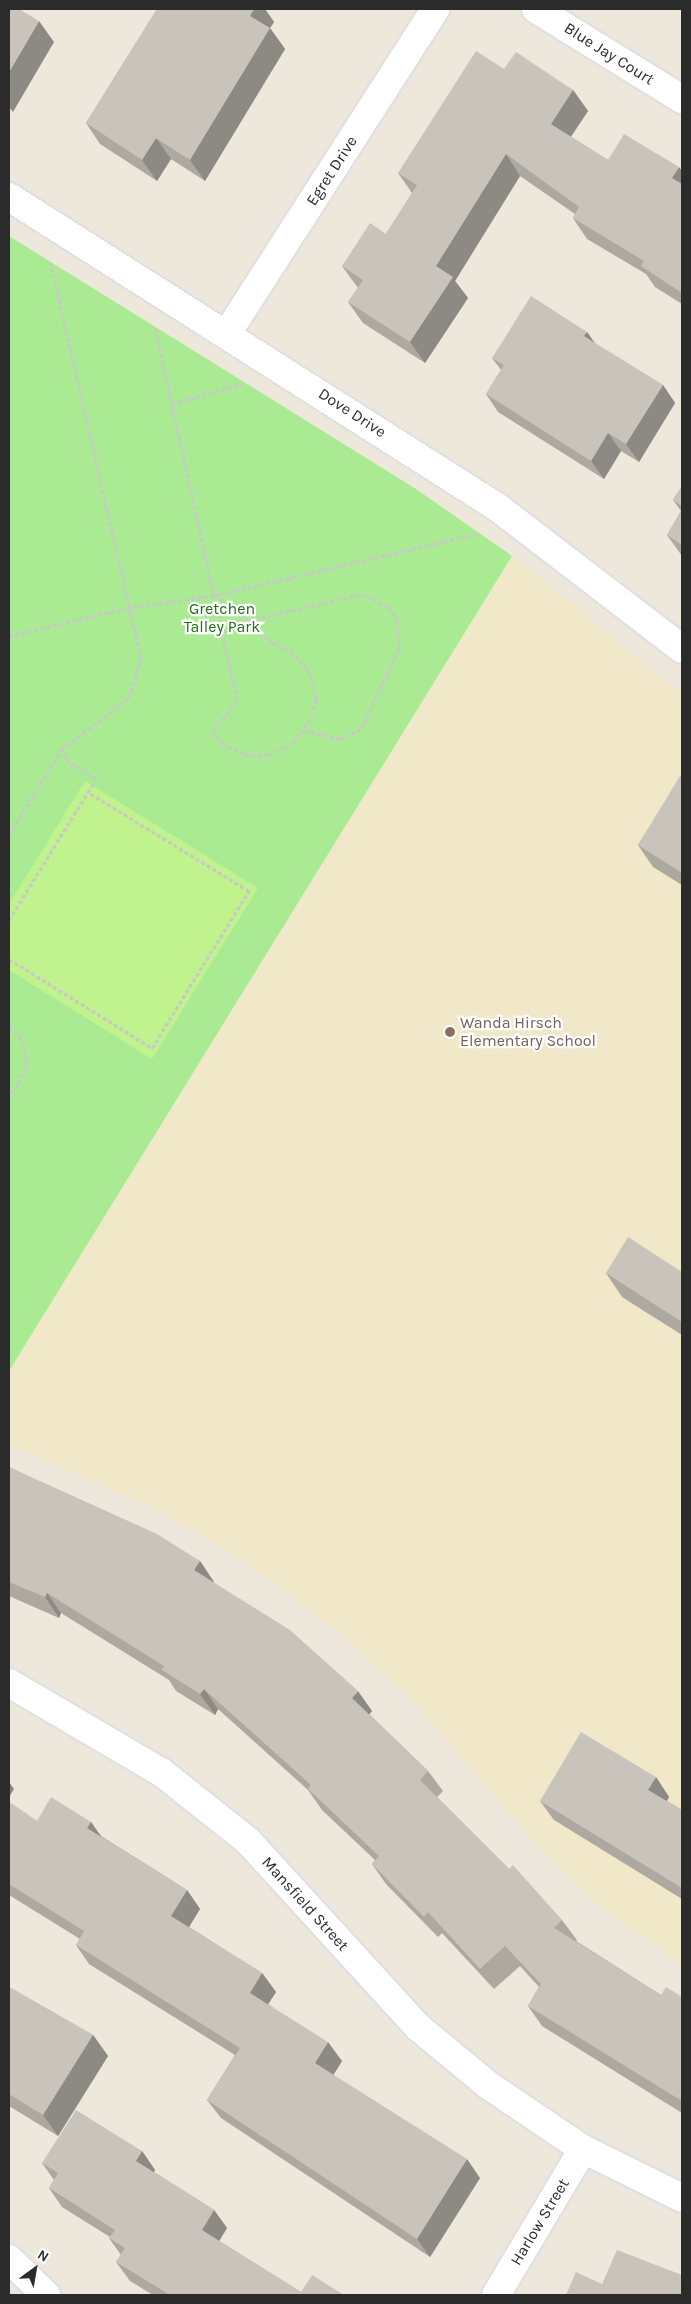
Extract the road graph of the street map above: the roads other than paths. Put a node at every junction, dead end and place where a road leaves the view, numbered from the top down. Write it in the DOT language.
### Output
graph roads {
  1 [pos="435,9"];
  2 [pos="536,9"];
  3 [pos="682,99"];
  4 [pos="9,197"];
  5 [pos="228,332"];
  6 [pos="682,649"];
  7 [pos="9,1683"];
  8 [pos="583,2149"];
  9 [pos="682,2198"];
  10 [pos="9,2259"];
  11 [pos="46,2295"];
  12 [pos="496,2295"];
  1 -- 5 [label="street, Egret Drive"];
  2 -- 3 [label="street, Blue Jay Court"];
  4 -- 5 [label="street, Dove Drive"];
  5 -- 6 [label="street, Dove Drive"];
  7 -- 8 [label="street, Mansfield Street"];
  8 -- 9 [label="street, Mansfield Street"];
  8 -- 12 [label="street, Harlow Street"];
  10 -- 11 [label="street"];
}
